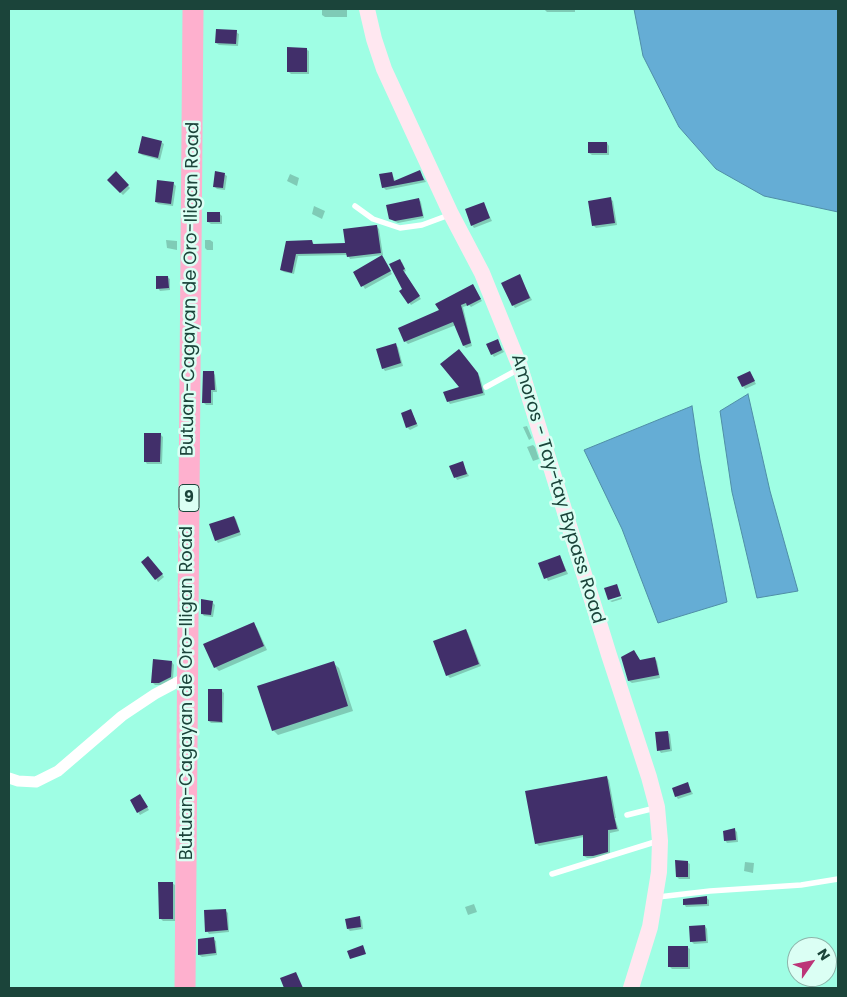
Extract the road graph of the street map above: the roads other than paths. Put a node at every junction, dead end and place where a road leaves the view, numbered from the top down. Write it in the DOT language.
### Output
graph roads {
  1 [pos="193,9"];
  2 [pos="366,9"];
  3 [pos="355,206"];
  4 [pos="451,214"];
  5 [pos="520,368"];
  6 [pos="486,387"];
  7 [pos="187,677"];
  8 [pos="9,778"];
  9 [pos="657,807"];
  10 [pos="627,816"];
  11 [pos="660,841"];
  12 [pos="552,874"];
  13 [pos="838,879"];
  14 [pos="655,898"];
  15 [pos="185,988"];
  16 [pos="632,988"];
  1 -- 7 [label="highway, Butuan-Cagayan de Oro-Iligan Road / 9"];
  2 -- 4 [label="street, Amoros - Tay-tay Bypass Road"];
  3 -- 4 [label="lane"];
  4 -- 5 [label="street, Amoros - Tay-tay Bypass Road"];
  5 -- 6 [label="lane"];
  5 -- 9 [label="street, Amoros - Tay-tay Bypass Road"];
  7 -- 8 [label="street"];
  7 -- 15 [label="highway, Butuan-Cagayan de Oro-Iligan Road / 9"];
  9 -- 10 [label="lane"];
  9 -- 11 [label="street, Amoros - Tay-tay Bypass Road"];
  11 -- 12 [label="lane"];
  11 -- 14 [label="street, Amoros - Tay-tay Bypass Road"];
  13 -- 14 [label="lane"];
  14 -- 16 [label="street, Amoros - Tay-tay Bypass Road"];
}
